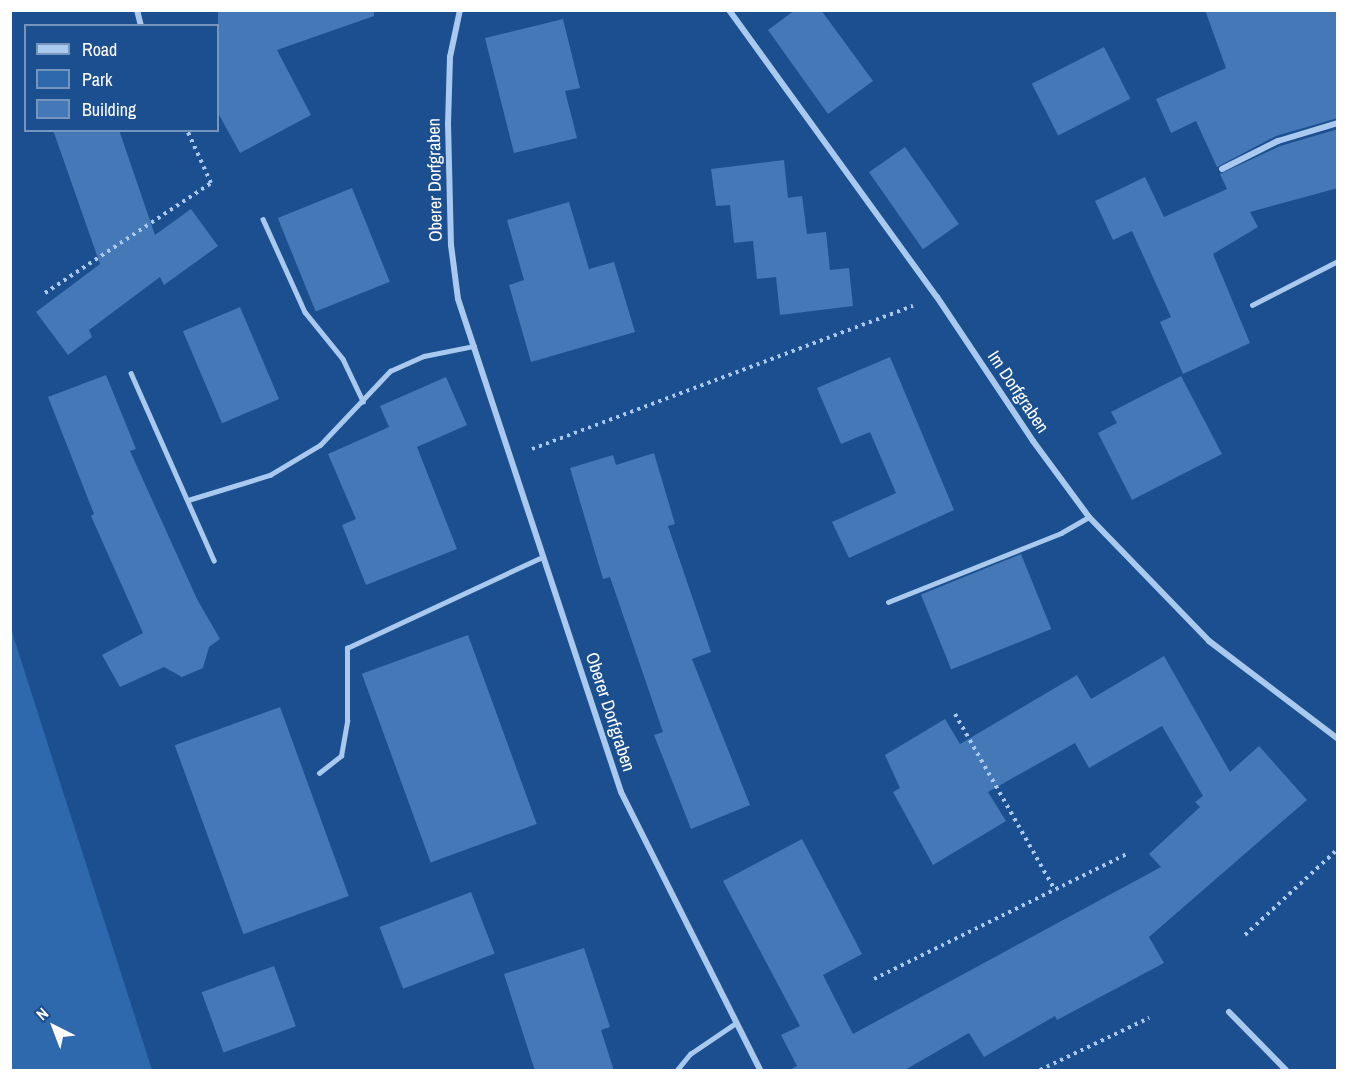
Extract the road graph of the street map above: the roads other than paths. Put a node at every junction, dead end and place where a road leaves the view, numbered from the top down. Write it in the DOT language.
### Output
graph roads {
  1 [pos="460,10"];
  2 [pos="742,10"];
  3 [pos="731,12"];
  4 [pos="1338,123"];
  5 [pos="1222,169"];
  6 [pos="263,219"];
  7 [pos="1338,261"];
  8 [pos="1252,305"];
  9 [pos="474,346"];
  10 [pos="131,373"];
  11 [pos="363,400"];
  12 [pos="188,500"];
  13 [pos="1089,517"];
  14 [pos="542,557"];
  15 [pos="214,560"];
  16 [pos="888,602"];
  17 [pos="1338,740"];
  18 [pos="320,773"];
  19 [pos="1229,1012"];
  20 [pos="736,1023"];
  21 [pos="677,1071"];
  22 [pos="760,1071"];
  23 [pos="1286,1071"];
  1 -- 9 [label="street, Oberer Dorfgraben"];
  2 -- 3 [label="street"];
  3 -- 13 [label="street, Im Dorfgraben"];
  4 -- 5 [label="street"];
  6 -- 11 [label="lane"];
  7 -- 8 [label="lane"];
  9 -- 11 [label="lane"];
  9 -- 14 [label="street, Oberer Dorfgraben"];
  10 -- 12 [label="lane"];
  11 -- 12 [label="lane"];
  12 -- 15 [label="lane"];
  13 -- 16 [label="lane"];
  13 -- 17 [label="street, Im Dorfgraben"];
  14 -- 18 [label="lane"];
  14 -- 20 [label="street, Oberer Dorfgraben"];
  19 -- 23 [label="street"];
  20 -- 21 [label="lane"];
  20 -- 22 [label="street, Oberer Dorfgraben"];
}
